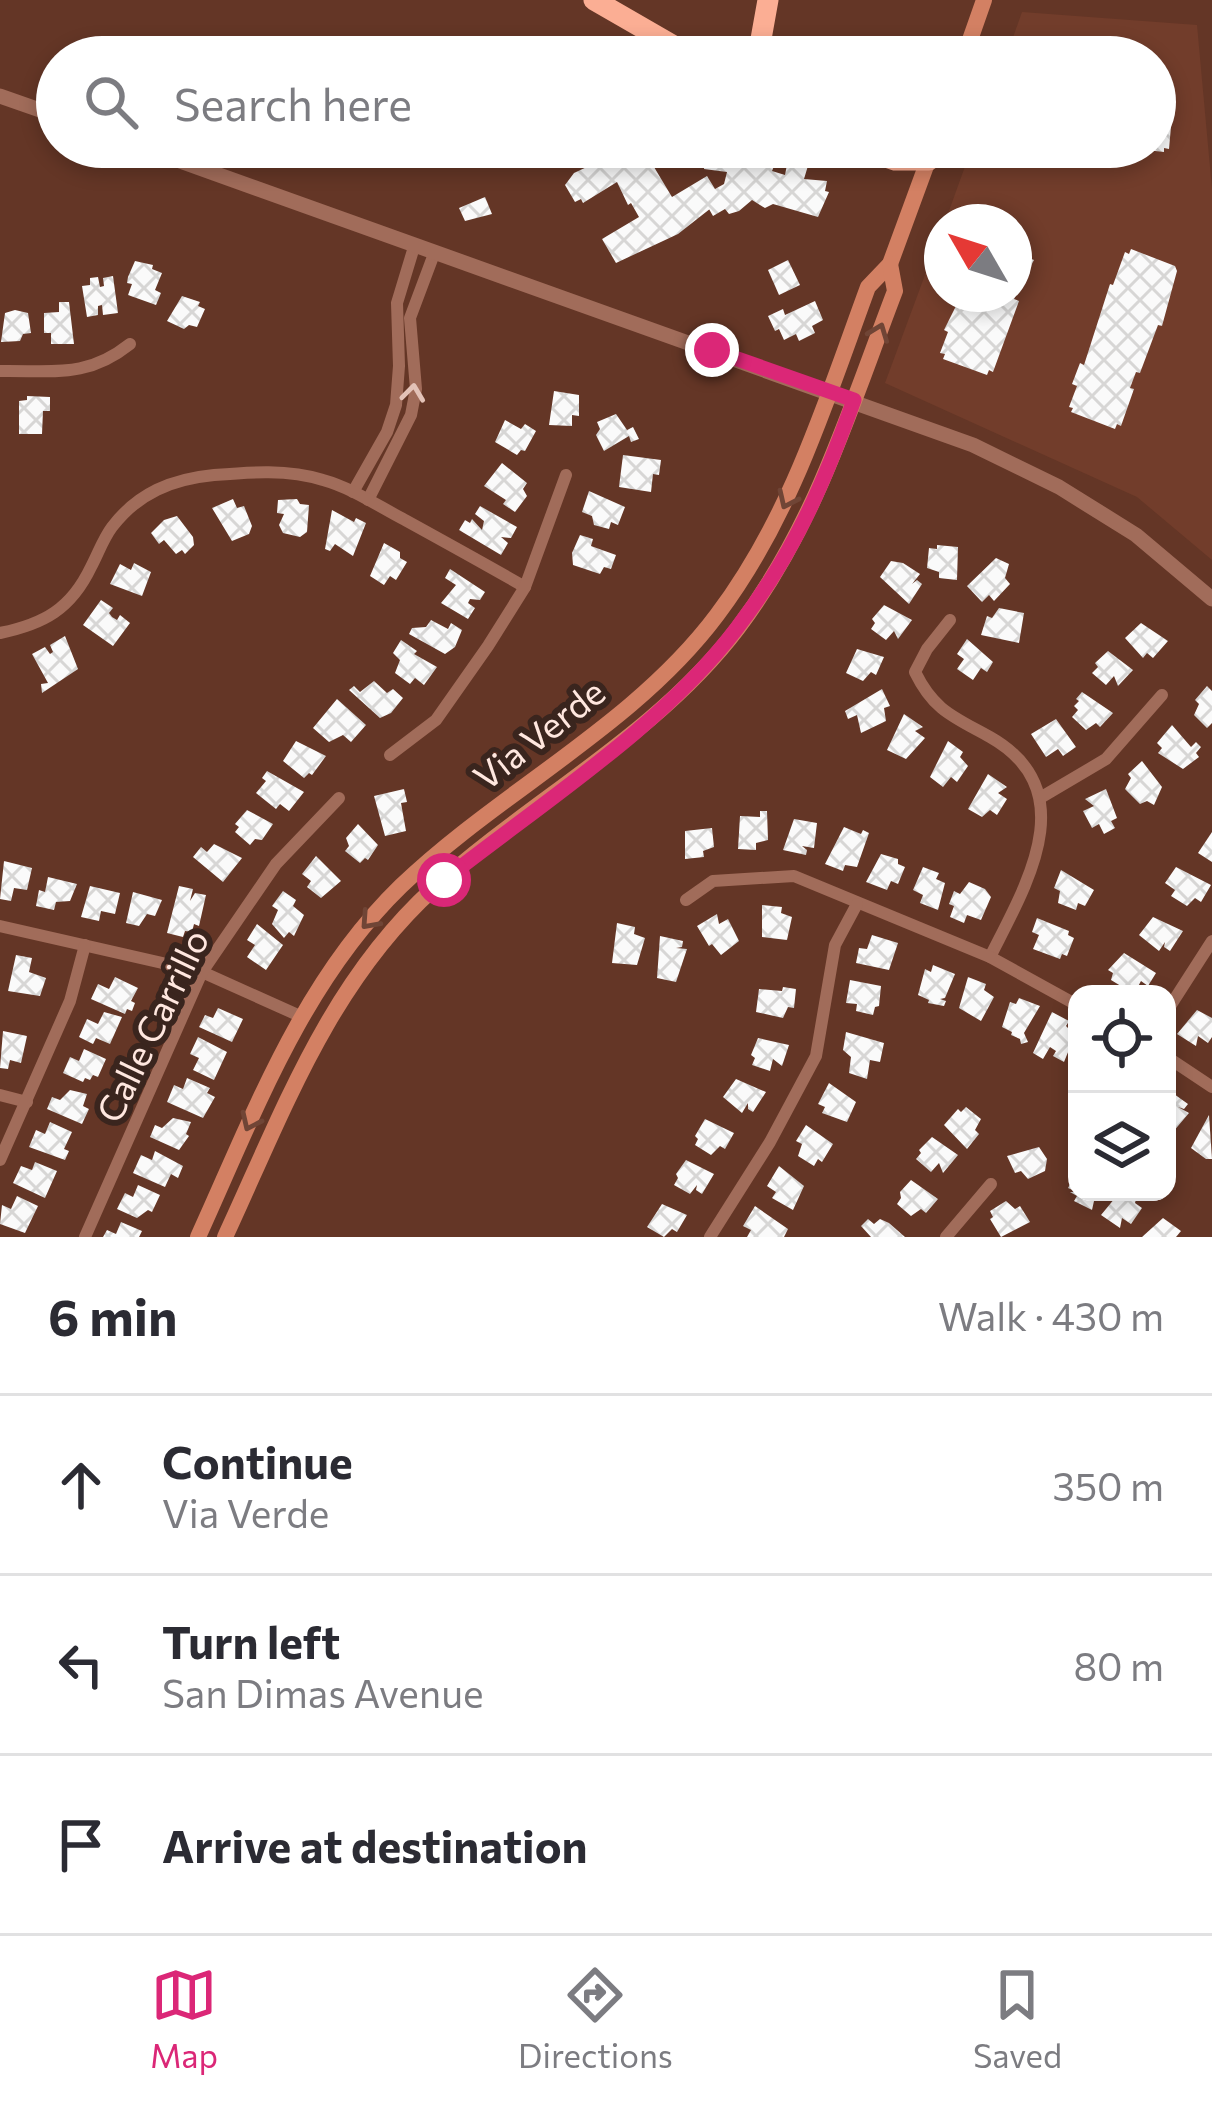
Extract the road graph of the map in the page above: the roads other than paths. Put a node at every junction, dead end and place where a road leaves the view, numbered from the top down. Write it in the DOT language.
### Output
graph roads {
  1 [pos="594,0"];
  2 [pos="769,0"];
  3 [pos="984,0"];
  4 [pos="657,36"];
  5 [pos="762,36"];
  6 [pos="971,36"];
  7 [pos="0,96"];
  8 [pos="36,109"];
  9 [pos="198,168"];
  10 [pos="920,168"];
  11 [pos="414,247"];
  12 [pos="434,254"];
  13 [pos="890,263"];
  14 [pos="404,317"];
  15 [pos="130,344"];
  16 [pos="0,371"];
  17 [pos="830,391"];
  18 [pos="854,400"];
  19 [pos="566,475"];
  20 [pos="353,492"];
  21 [pos="368,500"];
  22 [pos="525,586"];
  23 [pos="1212,599"];
  24 [pos="950,620"];
  25 [pos="0,633"];
  26 [pos="1162,695"];
  27 [pos="390,755"];
  28 [pos="1040,798"];
  29 [pos="339,799"];
  30 [pos="686,900"];
  31 [pos="857,904"];
  32 [pos="0,926"];
  33 [pos="1212,941"];
  34 [pos="85,945"];
  35 [pos="990,957"];
  36 [pos="202,972"];
  37 [pos="1176,997"];
  38 [pos="1068,1000"];
  39 [pos="300,1016"];
  40 [pos="322,1027"];
  41 [pos="1176,1063"];
  42 [pos="1212,1087"];
  43 [pos="0,1095"];
  44 [pos="27,1102"];
  45 [pos="0,1160"];
  46 [pos="991,1184"];
  47 [pos="85,1237"];
  48 [pos="198,1237"];
  49 [pos="225,1237"];
  50 [pos="710,1237"];
  51 [pos="946,1237"];
  1 -- 4 [label="highway"];
  2 -- 5 [label="highway"];
  3 -- 6 [label="main road"];
  7 -- 8 [label="street"];
  9 -- 11 [label="street"];
  10 -- 13 [label="main road, Via Verde"];
  11 -- 12 [label="street"];
  11 -- 14 [label="street"];
  12 -- 14 [label="street"];
  12 -- 17 [label="street"];
  13 -- 17 [label="main road, Via Verde"];
  18 -- 13 [label="main road, Via Verde, one-way"];
  14 -- 20 [label="street"];
  21 -- 14 [label="street, one-way"];
  15 -- 16 [label="street"];
  17 -- 18 [label="street"];
  17 -- 39 [label="main road, Via Verde, one-way"];
  18 -- 23 [label="street"];
  18 -- 40 [label="main road, Via Verde"];
  19 -- 22 [label="street"];
  20 -- 21 [label="street"];
  20 -- 25 [label="street"];
  21 -- 22 [label="street"];
  22 -- 27 [label="street"];
  24 -- 28 [label="street"];
  26 -- 28 [label="street"];
  28 -- 35 [label="street"];
  29 -- 36 [label="street, Calle Carrillo"];
  30 -- 31 [label="street"];
  31 -- 35 [label="street"];
  31 -- 50 [label="street"];
  32 -- 34 [label="street"];
  33 -- 37 [label="street"];
  34 -- 36 [label="street"];
  34 -- 44 [label="street"];
  35 -- 38 [label="street"];
  36 -- 39 [label="street"];
  36 -- 47 [label="street, Calle Carrillo"];
  39 -- 40 [label="main road"];
  39 -- 48 [label="main road, Via Verde, one-way"];
  40 -- 49 [label="main road, Via Verde"];
  41 -- 42 [label="street"];
  43 -- 44 [label="street"];
  44 -- 45 [label="street"];
  46 -- 51 [label="street"];
}
